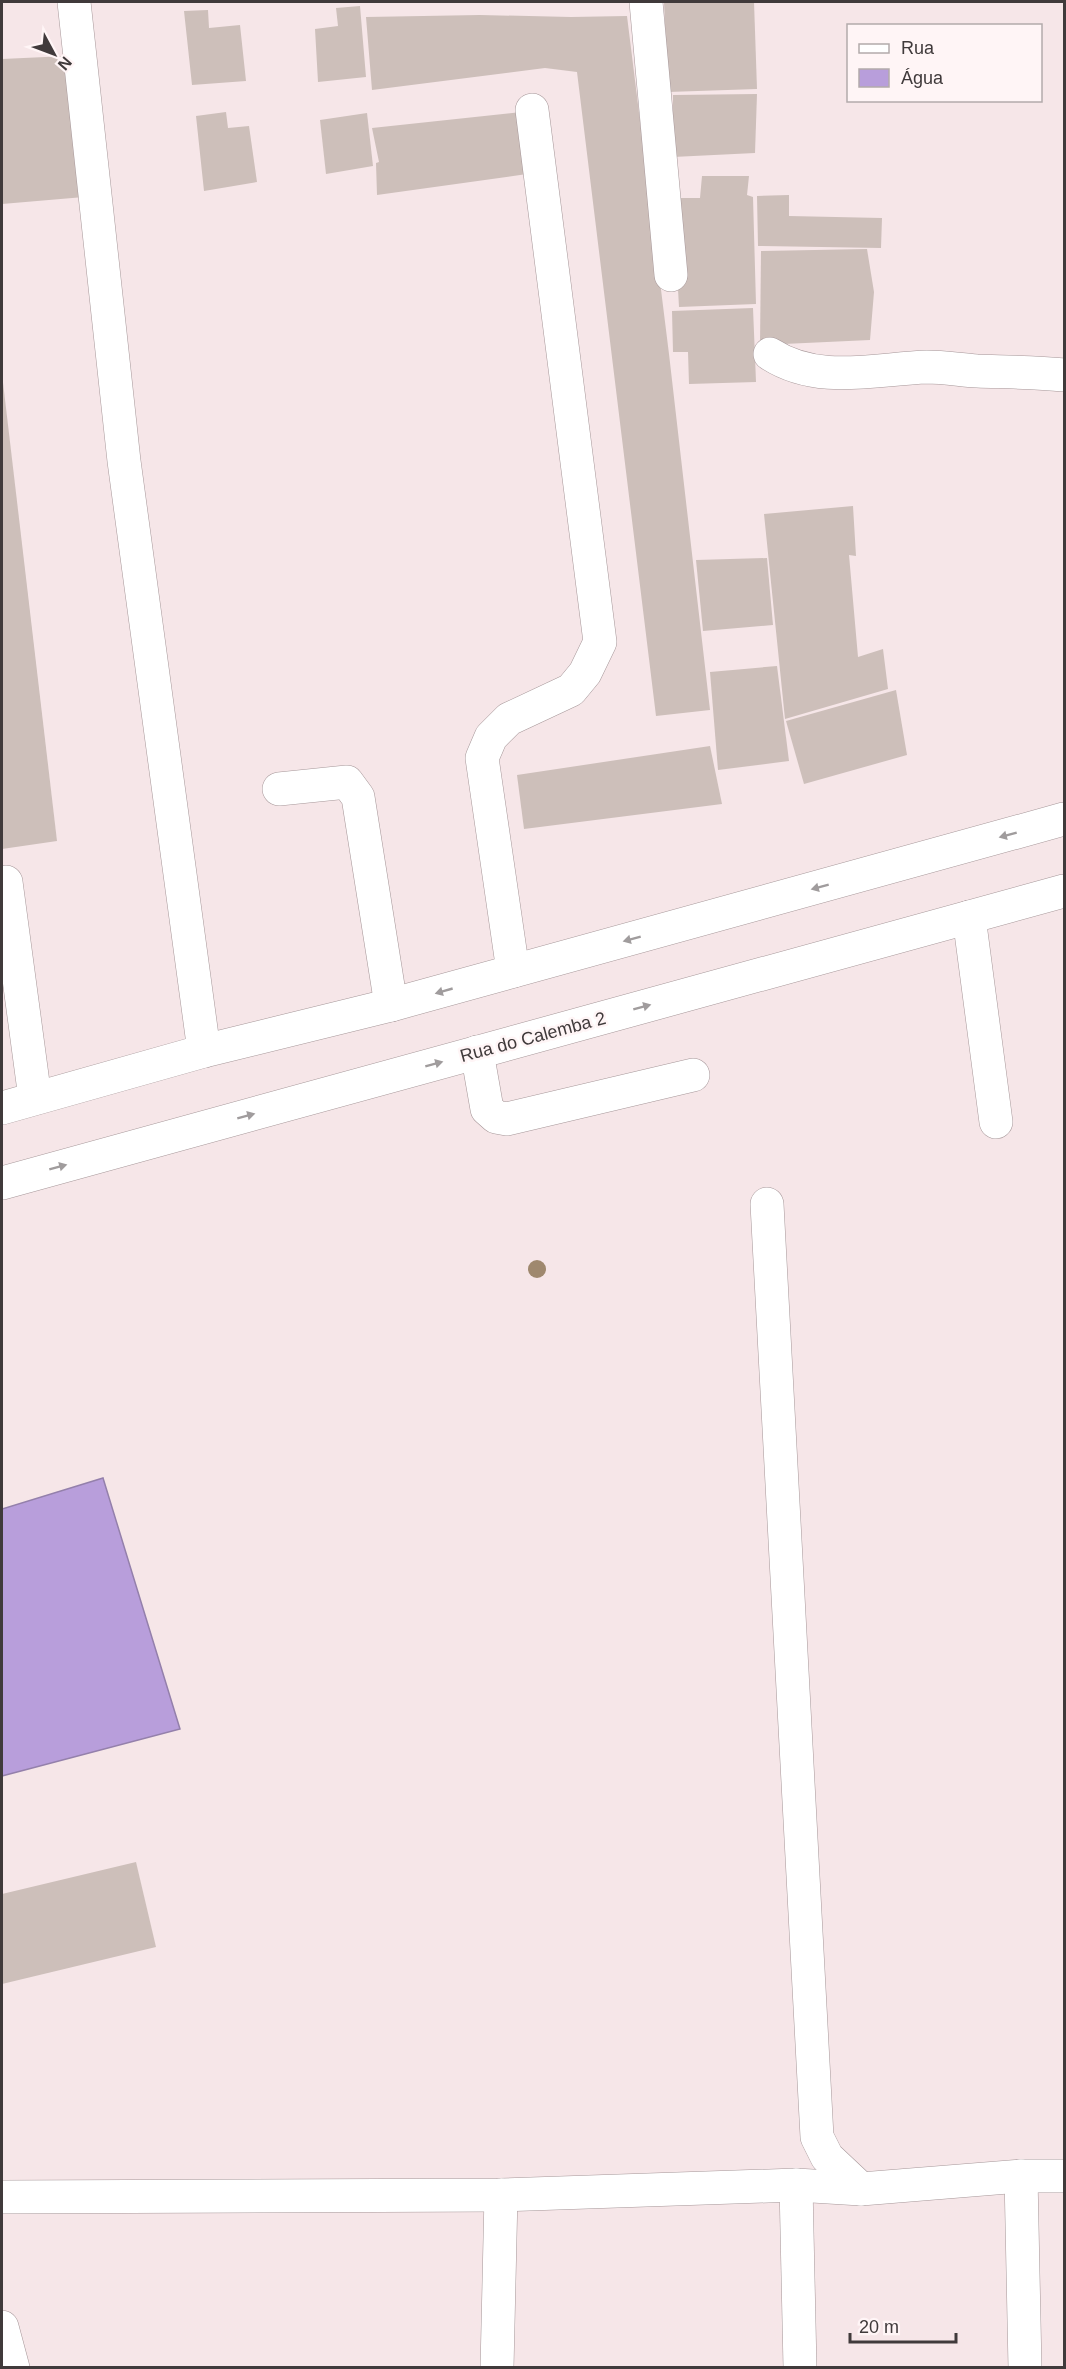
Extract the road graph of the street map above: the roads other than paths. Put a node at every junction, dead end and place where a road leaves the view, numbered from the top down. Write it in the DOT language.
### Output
graph roads {
  1 [pos="74,2"];
  2 [pos="646,2"];
  3 [pos="532,110"];
  4 [pos="671,275"];
  5 [pos="770,354"];
  6 [pos="1065,375"];
  7 [pos="279,789"];
  8 [pos="1065,819"];
  9 [pos="6,882"];
  10 [pos="1065,891"];
  11 [pos="969,917"];
  12 [pos="513,971"];
  13 [pos="391,1005"];
  14 [pos="204,1051"];
  15 [pos="477,1052"];
  16 [pos="693,1075"];
  17 [pos="35,1098"];
  18 [pos="2,1108"];
  19 [pos="996,1122"];
  20 [pos="2,1183"];
  21 [pos="767,1204"];
  22 [pos="1021,2176"];
  23 [pos="1065,2176"];
  24 [pos="796,2185"];
  25 [pos="861,2189"];
  26 [pos="501,2196"];
  27 [pos="2,2197"];
  28 [pos="2,2327"];
  29 [pos="13,2367"];
  30 [pos="497,2367"];
  31 [pos="800,2367"];
  32 [pos="1025,2367"];
  1 -- 14 [label="street"];
  2 -- 4 [label="street"];
  3 -- 12 [label="street"];
  5 -- 6 [label="street"];
  7 -- 13 [label="street"];
  8 -- 12 [label="street, one-way"];
  9 -- 17 [label="street"];
  10 -- 11 [label="street, Rua do Calemba 2"];
  15 -- 11 [label="street, Rua do Calemba 2, one-way"];
  11 -- 19 [label="street"];
  12 -- 13 [label="street, one-way"];
  13 -- 14 [label="street"];
  14 -- 17 [label="street"];
  15 -- 16 [label="street"];
  20 -- 15 [label="street, Rua do Calemba 2, one-way"];
  17 -- 18 [label="street"];
  21 -- 25 [label="street"];
  22 -- 23 [label="street"];
  22 -- 25 [label="street"];
  22 -- 32 [label="street"];
  24 -- 25 [label="street"];
  24 -- 26 [label="street"];
  24 -- 31 [label="street"];
  26 -- 27 [label="street"];
  26 -- 30 [label="street"];
  28 -- 29 [label="street"];
}
